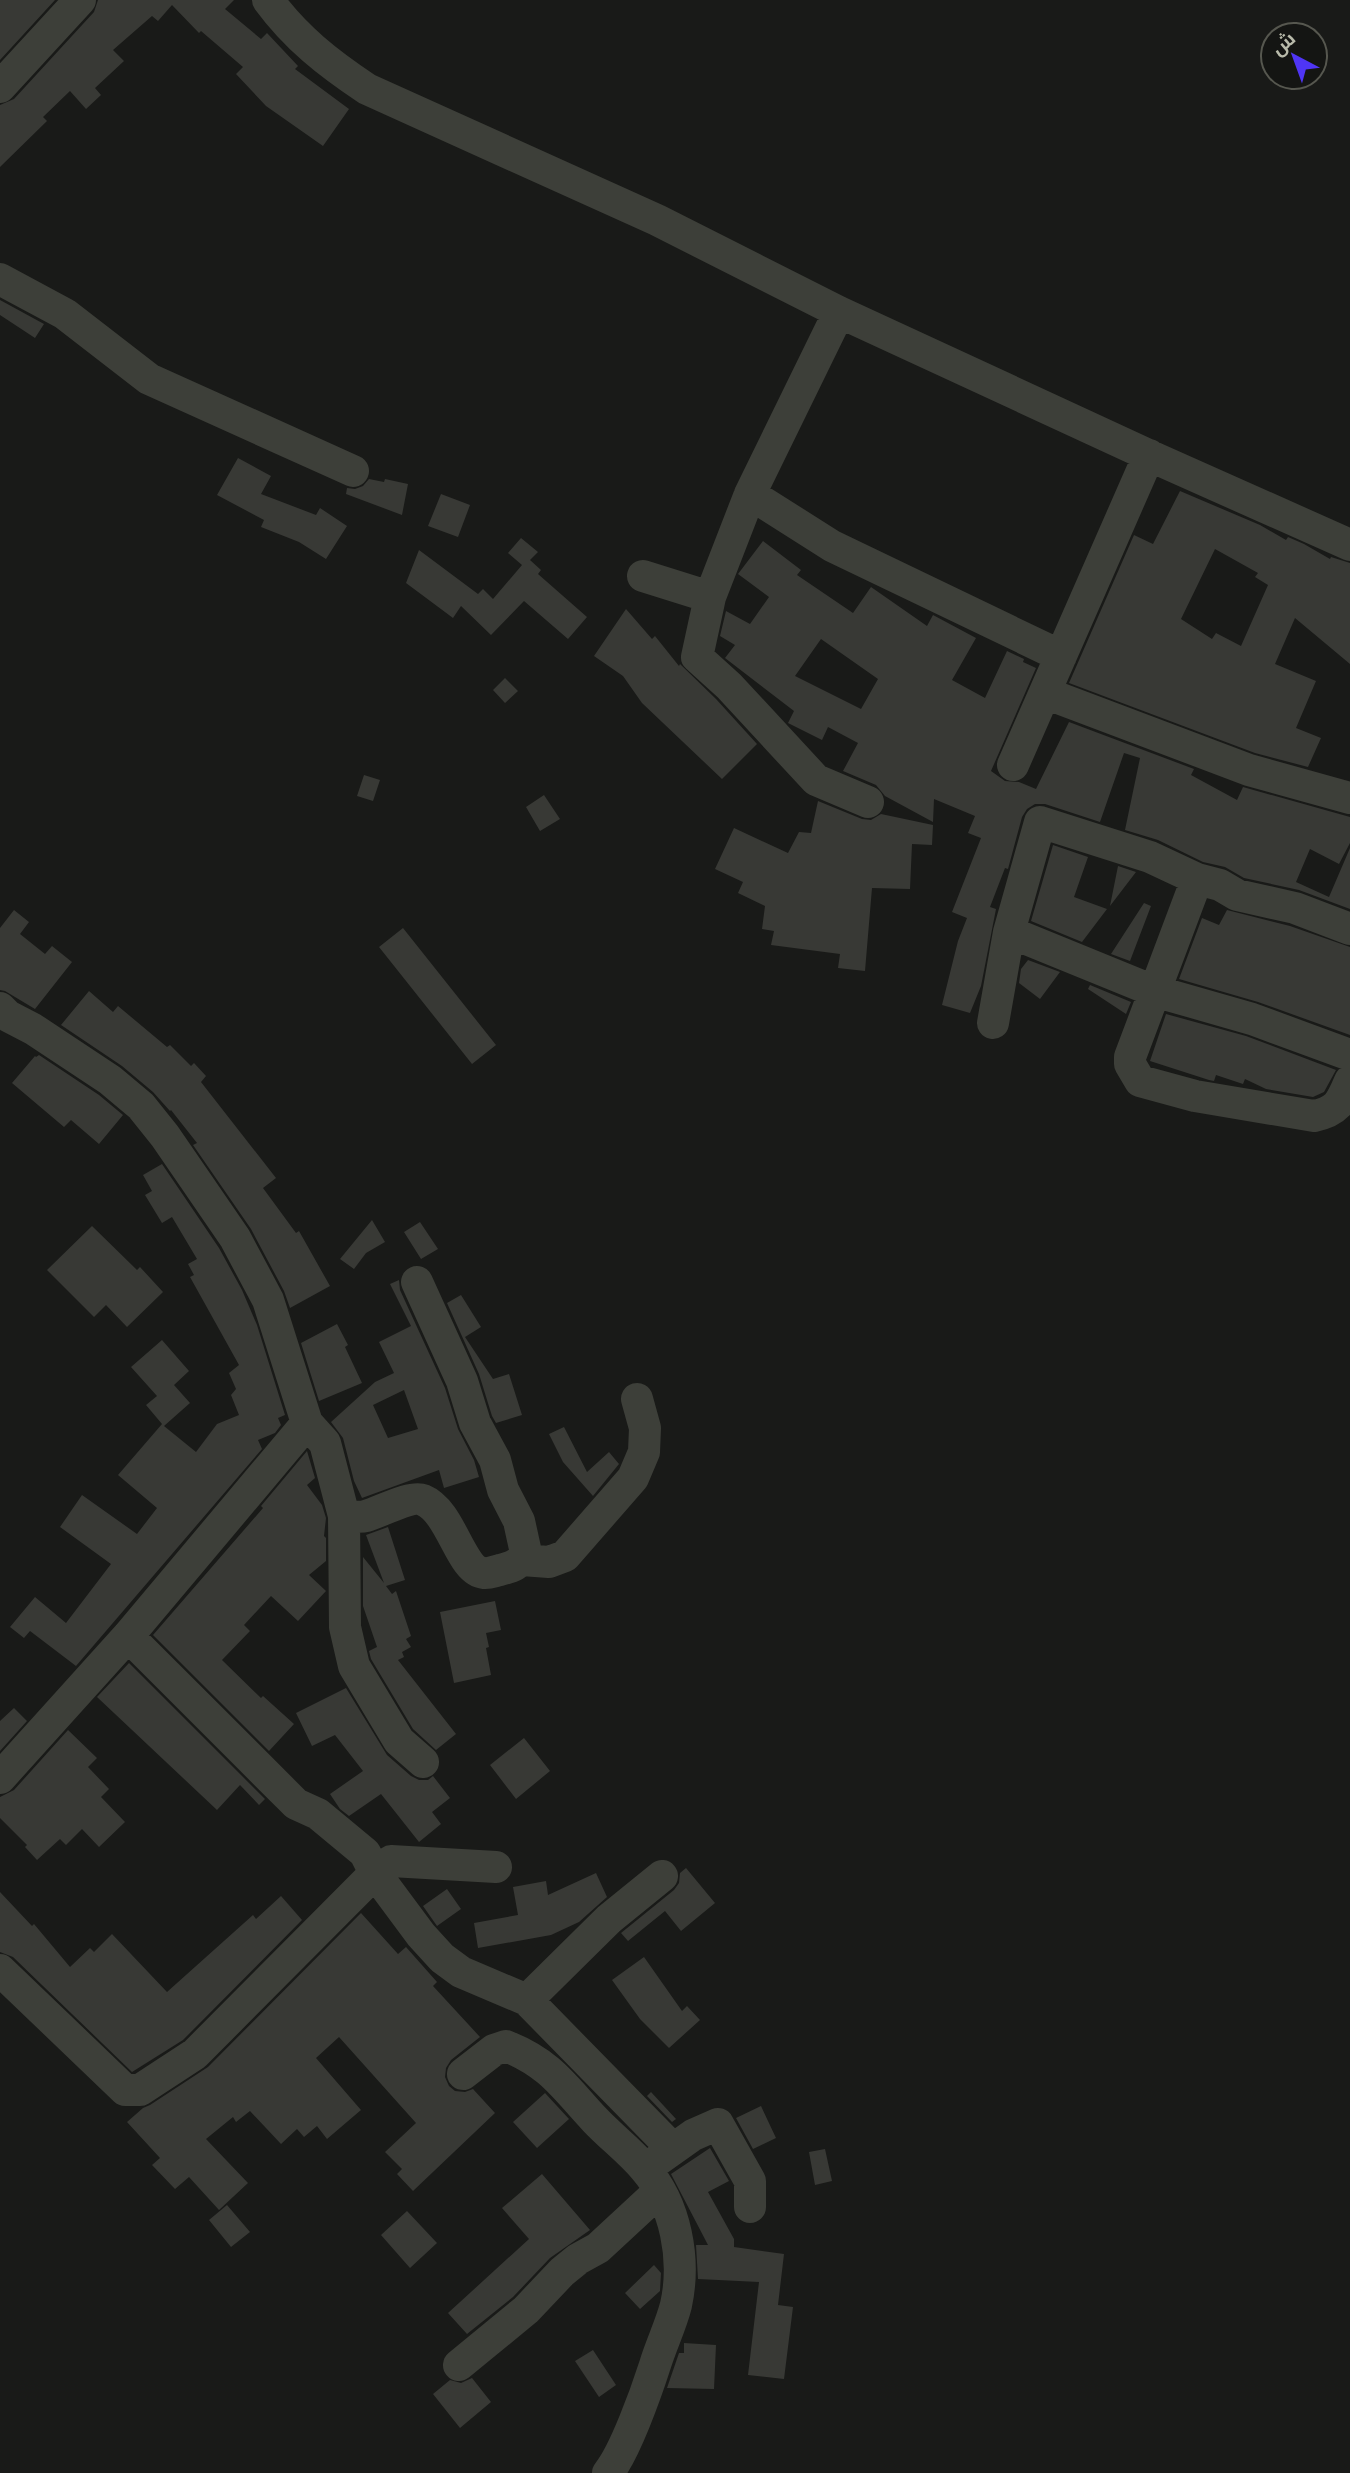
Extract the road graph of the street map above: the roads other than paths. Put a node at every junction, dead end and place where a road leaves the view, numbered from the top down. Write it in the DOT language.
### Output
graph roads {
  1 [pos="80,0"];
  2 [pos="268,0"];
  3 [pos="0,87"];
  4 [pos="0,279"];
  5 [pos="839,312"];
  6 [pos="1149,455"];
  7 [pos="353,471"];
  8 [pos="750,494"];
  9 [pos="1350,545"];
  10 [pos="643,576"];
  11 [pos="710,597"];
  12 [pos="1061,656"];
  13 [pos="1045,693"];
  14 [pos="1013,765"];
  15 [pos="1350,798"];
  16 [pos="868,802"];
  17 [pos="1197,879"];
  18 [pos="1350,929"];
  19 [pos="1009,932"];
  20 [pos="1154,991"];
  21 [pos="0,1008"];
  22 [pos="993,1023"];
  23 [pos="1350,1055"];
  24 [pos="1350,1081"];
  25 [pos="417,1282"];
  26 [pos="637,1399"];
  27 [pos="307,1423"];
  28 [pos="344,1516"];
  29 [pos="522,1560"];
  30 [pos="128,1636"];
  31 [pos="423,1762"];
  32 [pos="0,1779"];
  33 [pos="496,1867"];
  34 [pos="375,1873"];
  35 [pos="662,1876"];
  36 [pos="0,1970"];
  37 [pos="527,2000"];
  38 [pos="463,2074"];
  39 [pos="672,2148"];
  40 [pos="652,2179"];
  41 [pos="750,2207"];
  42 [pos="459,2365"];
  43 [pos="608,2473"];
  1 -- 3 [label="street"];
  2 -- 5 [label="street"];
  4 -- 7 [label="street"];
  5 -- 6 [label="street"];
  5 -- 8 [label="street"];
  6 -- 9 [label="street"];
  6 -- 12 [label="street"];
  8 -- 11 [label="street"];
  8 -- 12 [label="street"];
  10 -- 11 [label="street"];
  11 -- 16 [label="street"];
  12 -- 13 [label="street"];
  13 -- 14 [label="street"];
  13 -- 15 [label="street"];
  17 -- 18 [label="street"];
  17 -- 19 [label="street"];
  17 -- 20 [label="street"];
  19 -- 20 [label="street"];
  19 -- 22 [label="street"];
  20 -- 23 [label="street"];
  20 -- 24 [label="street"];
  21 -- 27 [label="street"];
  25 -- 29 [label="street"];
  26 -- 29 [label="street"];
  27 -- 28 [label="street"];
  27 -- 30 [label="street"];
  28 -- 29 [label="street"];
  28 -- 31 [label="street"];
  30 -- 32 [label="street"];
  30 -- 34 [label="street"];
  33 -- 34 [label="street"];
  34 -- 36 [label="street"];
  34 -- 37 [label="street"];
  35 -- 37 [label="street"];
  37 -- 39 [label="street"];
  38 -- 40 [label="street"];
  39 -- 40 [label="street"];
  39 -- 41 [label="street"];
  40 -- 42 [label="street"];
  40 -- 43 [label="street"];
}
